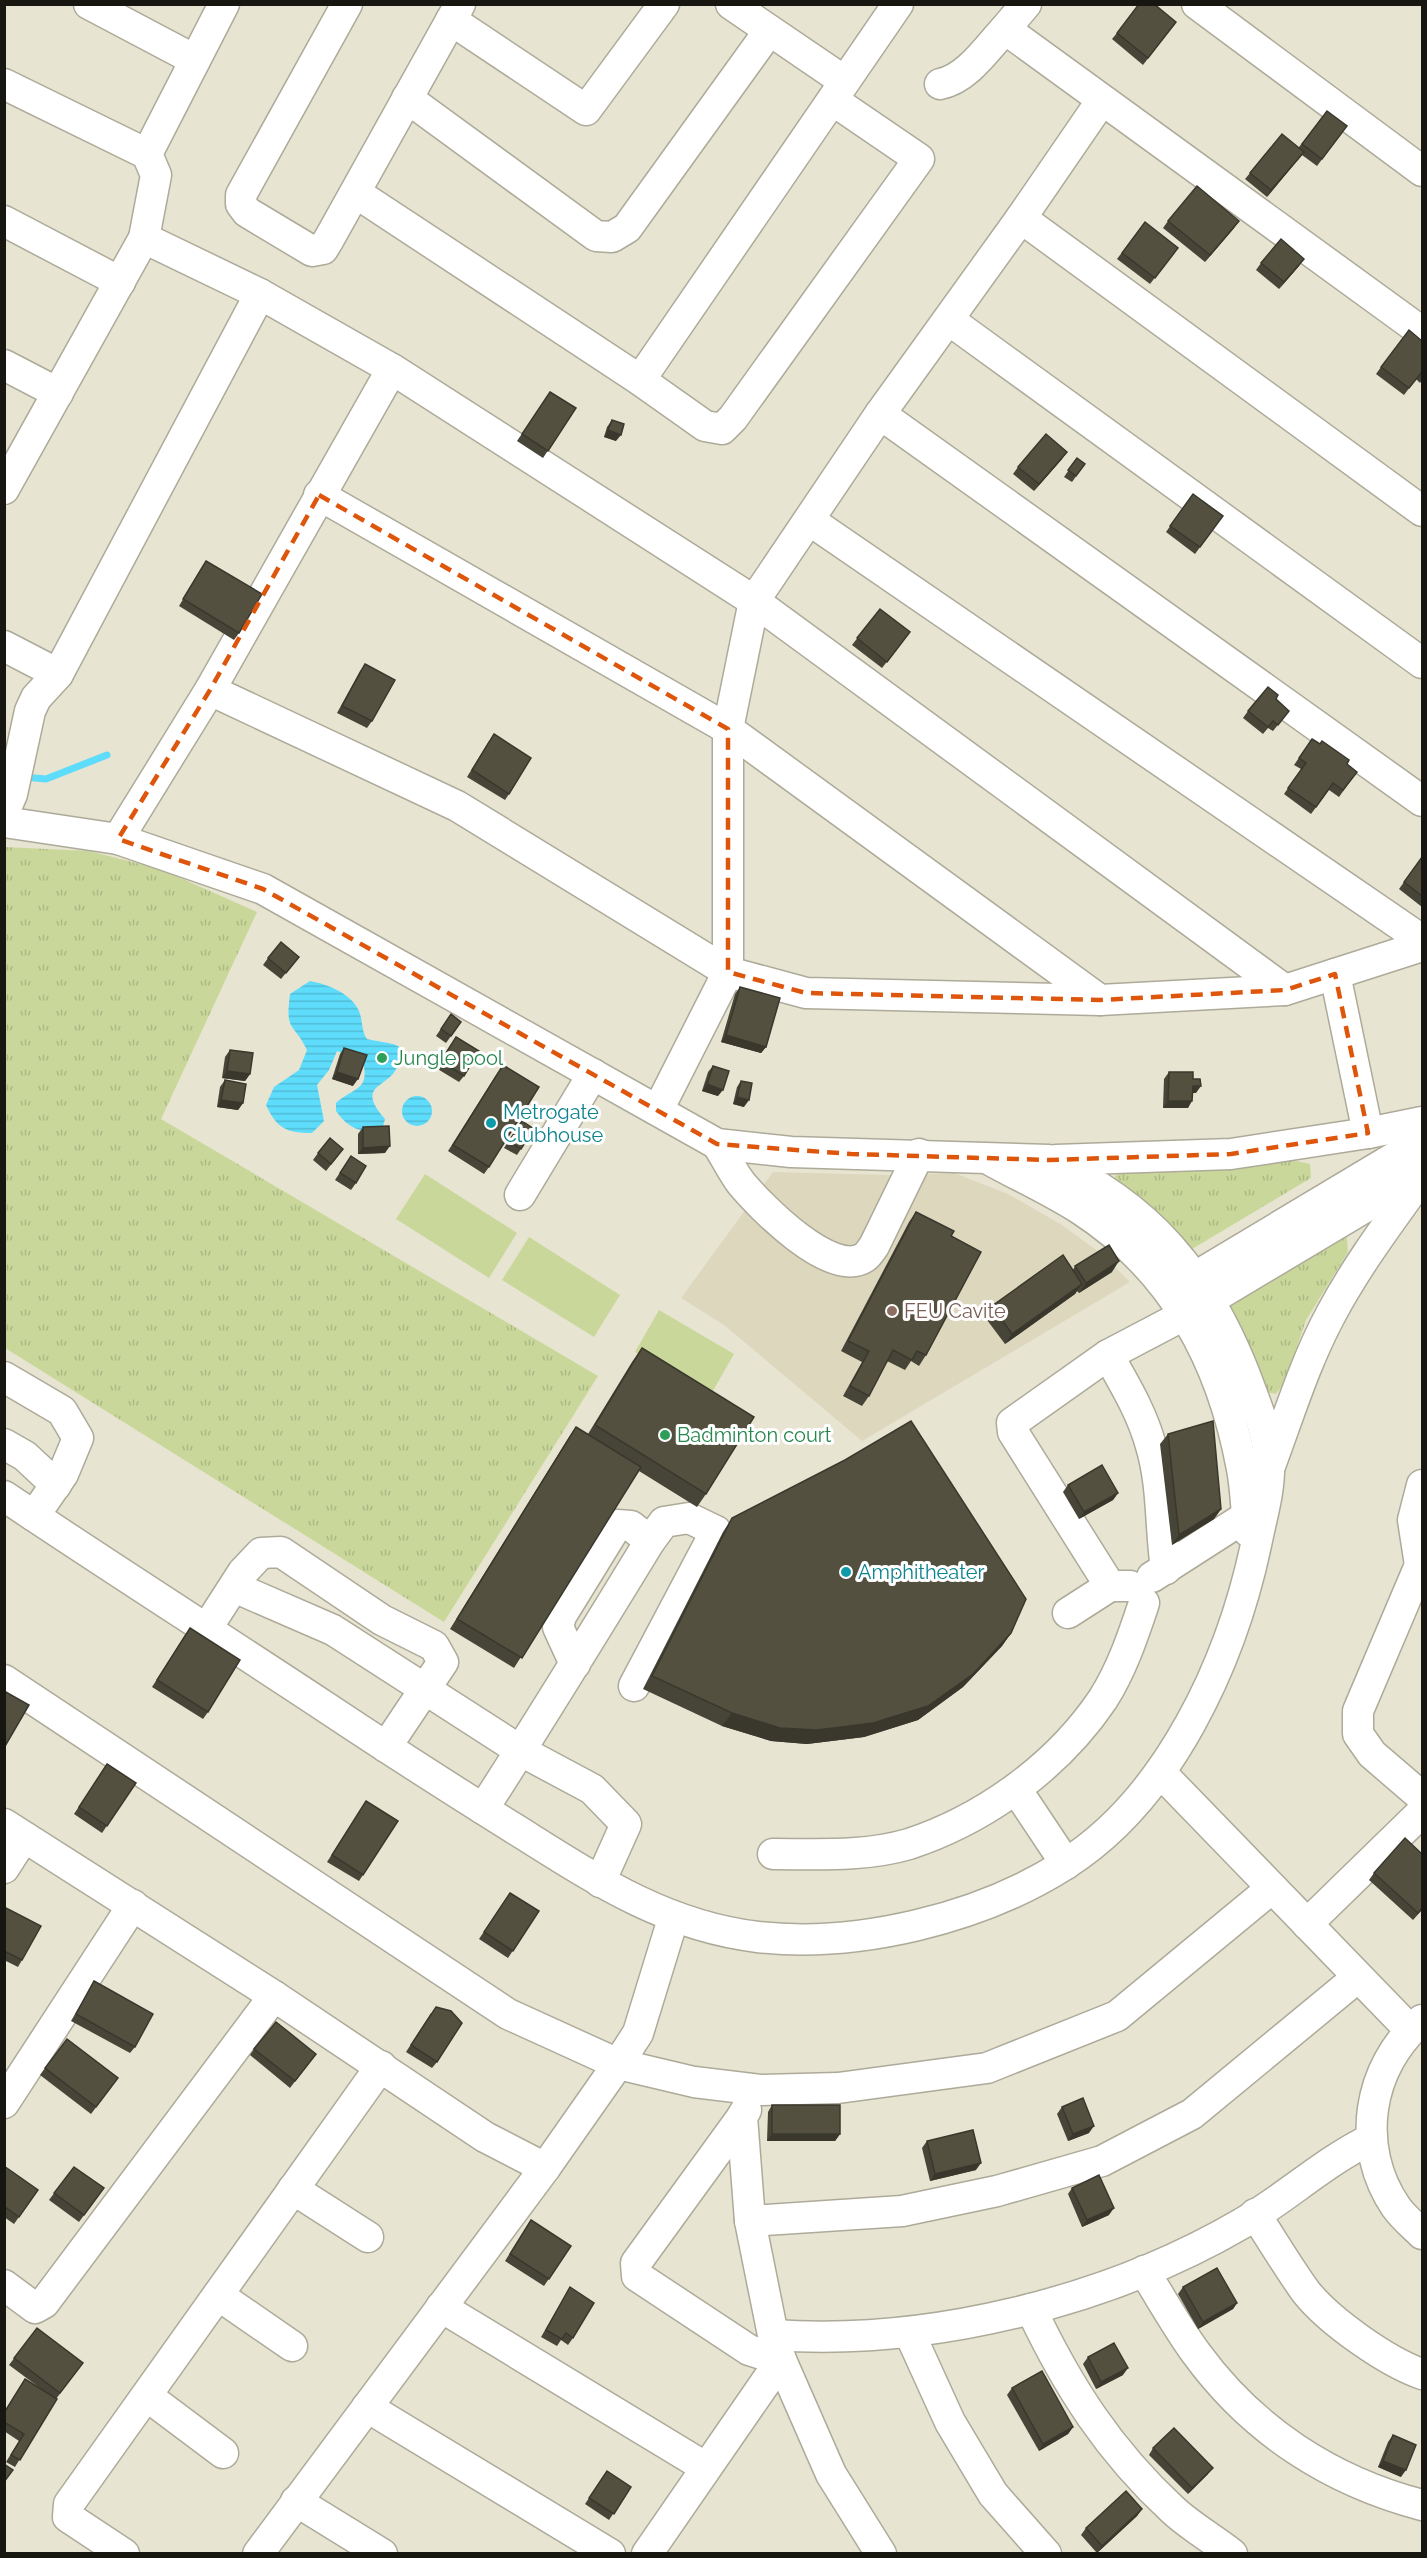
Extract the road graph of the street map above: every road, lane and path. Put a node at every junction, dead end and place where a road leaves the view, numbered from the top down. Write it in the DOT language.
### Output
graph roads {
  1 [pos="224,4"];
  2 [pos="347,4"];
  3 [pos="664,4"];
  4 [pos="731,4"];
  5 [pos="898,4"];
  6 [pos="1026,4"];
  7 [pos="1197,4"];
  8 [pos="95,6"];
  9 [pos="455,12"];
  10 [pos="1005,29"];
  11 [pos="769,31"];
  12 [pos="195,60"];
  13 [pos="4,84"];
  14 [pos="940,84"];
  15 [pos="839,91"];
  16 [pos="407,98"];
  17 [pos="1102,100"];
  18 [pos="147,154"];
  19 [pos="1422,171"];
  20 [pos="356,193"];
  21 [pos="1021,218"];
  22 [pos="4,221"];
  23 [pos="144,238"];
  24 [pos="120,282"];
  25 [pos="260,294"];
  26 [pos="949,320"];
  27 [pos="1422,332"];
  28 [pos="4,365"];
  29 [pos="392,369"];
  30 [pos="640,380"];
  31 [pos="58,393"];
  32 [pos="880,414"];
  33 [pos="4,489"];
  34 [pos="319,495"];
  35 [pos="1422,511"];
  36 [pos="809,520"];
  37 [pos="754,601"];
  38 [pos="4,646"];
  39 [pos="1422,663"];
  40 [pos="58,674"];
  41 [pos="210,690"];
  42 [pos="728,729"];
  43 [pos="1422,801"];
  44 [pos="7,810"];
  45 [pos="118,839"];
  46 [pos="1422,940"];
  47 [pos="1422,946"];
  48 [pos="728,972"];
  49 [pos="1335,974"];
  50 [pos="1285,990"];
  51 [pos="1100,1000"];
  52 [pos="593,1074"];
  53 [pos="658,1110"];
  54 [pos="1422,1122"];
  55 [pos="1368,1133"];
  56 [pos="1422,1142"];
  57 [pos="717,1144"];
  58 [pos="919,1154"];
  59 [pos="987,1158"];
  60 [pos="1049,1160"];
  61 [pos="1422,1174"];
  62 [pos="520,1195"];
  63 [pos="1190,1295"];
  64 [pos="1108,1355"];
  65 [pos="4,1377"];
  66 [pos="4,1444"];
  67 [pos="1270,1466"];
  68 [pos="56,1485"];
  69 [pos="1422,1485"];
  70 [pos="4,1496"];
  71 [pos="1255,1514"];
  72 [pos="34,1516"];
  73 [pos="1421,1562"];
  74 [pos="1140,1585"];
  75 [pos="234,1587"];
  76 [pos="1068,1613"];
  77 [pos="207,1628"];
  78 [pos="4,1680"];
  79 [pos="634,1686"];
  80 [pos="427,1689"];
  81 [pos="386,1747"];
  82 [pos="521,1751"];
  83 [pos="1160,1772"];
  84 [pos="1016,1789"];
  85 [pos="1422,1797"];
  86 [pos="483,1809"];
  87 [pos="1422,1812"];
  88 [pos="14,1830"];
  89 [pos="773,1854"];
  90 [pos="1066,1864"];
  91 [pos="4,1868"];
  92 [pos="600,1882"];
  93 [pos="1272,1888"];
  94 [pos="133,1905"];
  95 [pos="673,1919"];
  96 [pos="1307,1924"];
  97 [pos="1358,1977"];
  98 [pos="274,1996"];
  99 [pos="1416,2025"];
  100 [pos="618,2064"];
  101 [pos="381,2066"];
  102 [pos="760,2090"];
  103 [pos="4,2103"];
  104 [pos="742,2116"];
  105 [pos="1371,2139"];
  106 [pos="545,2168"];
  107 [pos="293,2190"];
  108 [pos="1255,2214"];
  109 [pos="750,2221"];
  110 [pos="1422,2234"];
  111 [pos="368,2236"];
  112 [pos="1144,2271"];
  113 [pos="4,2285"];
  114 [pos="218,2295"];
  115 [pos="441,2307"];
  116 [pos="1031,2309"];
  117 [pos="909,2332"];
  118 [pos="292,2346"];
  119 [pos="777,2348"];
  120 [pos="1422,2374"];
  121 [pos="147,2396"];
  122 [pos="367,2407"];
  123 [pos="223,2453"];
  124 [pos="705,2467"];
  125 [pos="296,2501"];
  126 [pos="1422,2505"];
  127 [pos="124,2553"];
  128 [pos="258,2553"];
  129 [pos="382,2553"];
  130 [pos="610,2553"];
  131 [pos="647,2553"];
  132 [pos="881,2553"];
  133 [pos="1046,2553"];
  134 [pos="1232,2553"];
  1 -- 12 [label="street"];
  2 -- 20 [label="street"];
  3 -- 9 [label="street"];
  4 -- 11 [label="street"];
  5 -- 15 [label="street"];
  6 -- 10 [label="street"];
  7 -- 19 [label="street"];
  8 -- 12 [label="street"];
  9 -- 16 [label="street"];
  10 -- 14 [label="street"];
  10 -- 17 [label="street"];
  11 -- 15 [label="street"];
  11 -- 16 [label="street"];
  12 -- 18 [label="street"];
  13 -- 18 [label="street"];
  15 -- 30 [label="street"];
  15 -- 30 [label="street"];
  16 -- 20 [label="street"];
  17 -- 21 [label="street"];
  17 -- 27 [label="street"];
  18 -- 23 [label="street"];
  20 -- 30 [label="street"];
  21 -- 26 [label="street"];
  21 -- 35 [label="street"];
  22 -- 24 [label="street"];
  23 -- 24 [label="street"];
  23 -- 25 [label="street"];
  24 -- 31 [label="street"];
  25 -- 29 [label="street"];
  25 -- 40 [label="street"];
  26 -- 32 [label="street"];
  26 -- 39 [label="street"];
  28 -- 31 [label="street"];
  29 -- 34 [label="street"];
  29 -- 37 [label="street"];
  31 -- 33 [label="street"];
  32 -- 36 [label="street"];
  32 -- 43 [label="street"];
  34 -- 41 [label="street"];
  34 -- 42 [label="street"];
  36 -- 37 [label="street"];
  36 -- 46 [label="street"];
  37 -- 42 [label="street"];
  37 -- 50 [label="street"];
  38 -- 40 [label="street"];
  40 -- 44 [label="street"];
  41 -- 45 [label="street"];
  41 -- 48 [label="street"];
  42 -- 48 [label="street"];
  42 -- 51 [label="street"];
  44 -- 45 [label="street"];
  45 -- 52 [label="street"];
  47 -- 49 [label="street"];
  48 -- 51 [label="street"];
  48 -- 53 [label="street"];
  49 -- 50 [label="street"];
  49 -- 55 [label="street"];
  50 -- 51 [label="street"];
  52 -- 53 [label="street"];
  52 -- 62 [label="street"];
  53 -- 57 [label="street"];
  54 -- 55 [label="street"];
  55 -- 60 [label="street"];
  56 -- 63 [label="street"];
  57 -- 58 [label="street"];
  57 -- 58 [label="street"];
  58 -- 59 [label="street"];
  59 -- 60 [label="street"];
  59 -- 63 [label="street"];
  60 -- 63 [label="street"];
  61 -- 63 [label="street"];
  61 -- 67 [label="street"];
  63 -- 64 [label="street"];
  63 -- 67 [label="street"];
  63 -- 71 [label="street"];
  64 -- 74 [label="street"];
  64 -- 74 [label="street"];
  65 -- 68 [label="street"];
  66 -- 68 [label="street"];
  67 -- 71 [label="street"];
  68 -- 72 [label="street"];
  69 -- 73 [label="street"];
  70 -- 72 [label="street"];
  71 -- 74 [label="street"];
  71 -- 83 [label="street"];
  72 -- 77 [label="street"];
  73 -- 85 [label="street"];
  74 -- 76 [label="street"];
  74 -- 84 [label="street"];
  75 -- 77 [label="street"];
  75 -- 80 [label="street"];
  75 -- 80 [label="street"];
  77 -- 81 [label="street"];
  78 -- 100 [label="street"];
  79 -- 82 [label="street"];
  80 -- 81 [label="street"];
  80 -- 82 [label="street"];
  81 -- 86 [label="street"];
  82 -- 86 [label="street"];
  82 -- 92 [label="street"];
  83 -- 90 [label="street"];
  83 -- 93 [label="street"];
  84 -- 89 [label="street"];
  84 -- 90 [label="street"];
  86 -- 92 [label="street"];
  87 -- 96 [label="street"];
  88 -- 91 [label="street"];
  88 -- 94 [label="street"];
  90 -- 95 [label="street"];
  92 -- 95 [label="street"];
  93 -- 96 [label="street"];
  93 -- 102 [label="street"];
  94 -- 98 [label="street"];
  94 -- 103 [label="street"];
  95 -- 100 [label="street"];
  96 -- 97 [label="street"];
  97 -- 99 [label="street"];
  97 -- 109 [label="street"];
  98 -- 101 [label="street"];
  98 -- 113 [label="street"];
  99 -- 105 [label="street"];
  100 -- 102 [label="street"];
  100 -- 106 [label="street"];
  101 -- 106 [label="street"];
  101 -- 107 [label="street"];
  102 -- 104 [label="street"];
  104 -- 109 [label="street"];
  104 -- 119 [label="street"];
  105 -- 108 [label="street"];
  105 -- 110 [label="street"];
  106 -- 115 [label="street"];
  107 -- 111 [label="street"];
  107 -- 114 [label="street"];
  108 -- 112 [label="street"];
  108 -- 120 [label="street"];
  109 -- 119 [label="street"];
  112 -- 116 [label="street"];
  112 -- 126 [label="street"];
  114 -- 118 [label="street"];
  114 -- 121 [label="street"];
  115 -- 122 [label="street"];
  115 -- 124 [label="street"];
  116 -- 117 [label="street"];
  116 -- 134 [label="street"];
  117 -- 119 [label="street"];
  117 -- 133 [label="street"];
  119 -- 124 [label="street"];
  119 -- 132 [label="street"];
  121 -- 123 [label="street"];
  121 -- 127 [label="street"];
  122 -- 125 [label="street"];
  122 -- 130 [label="street"];
  124 -- 131 [label="street"];
  125 -- 128 [label="street"];
  125 -- 129 [label="street"];
}
